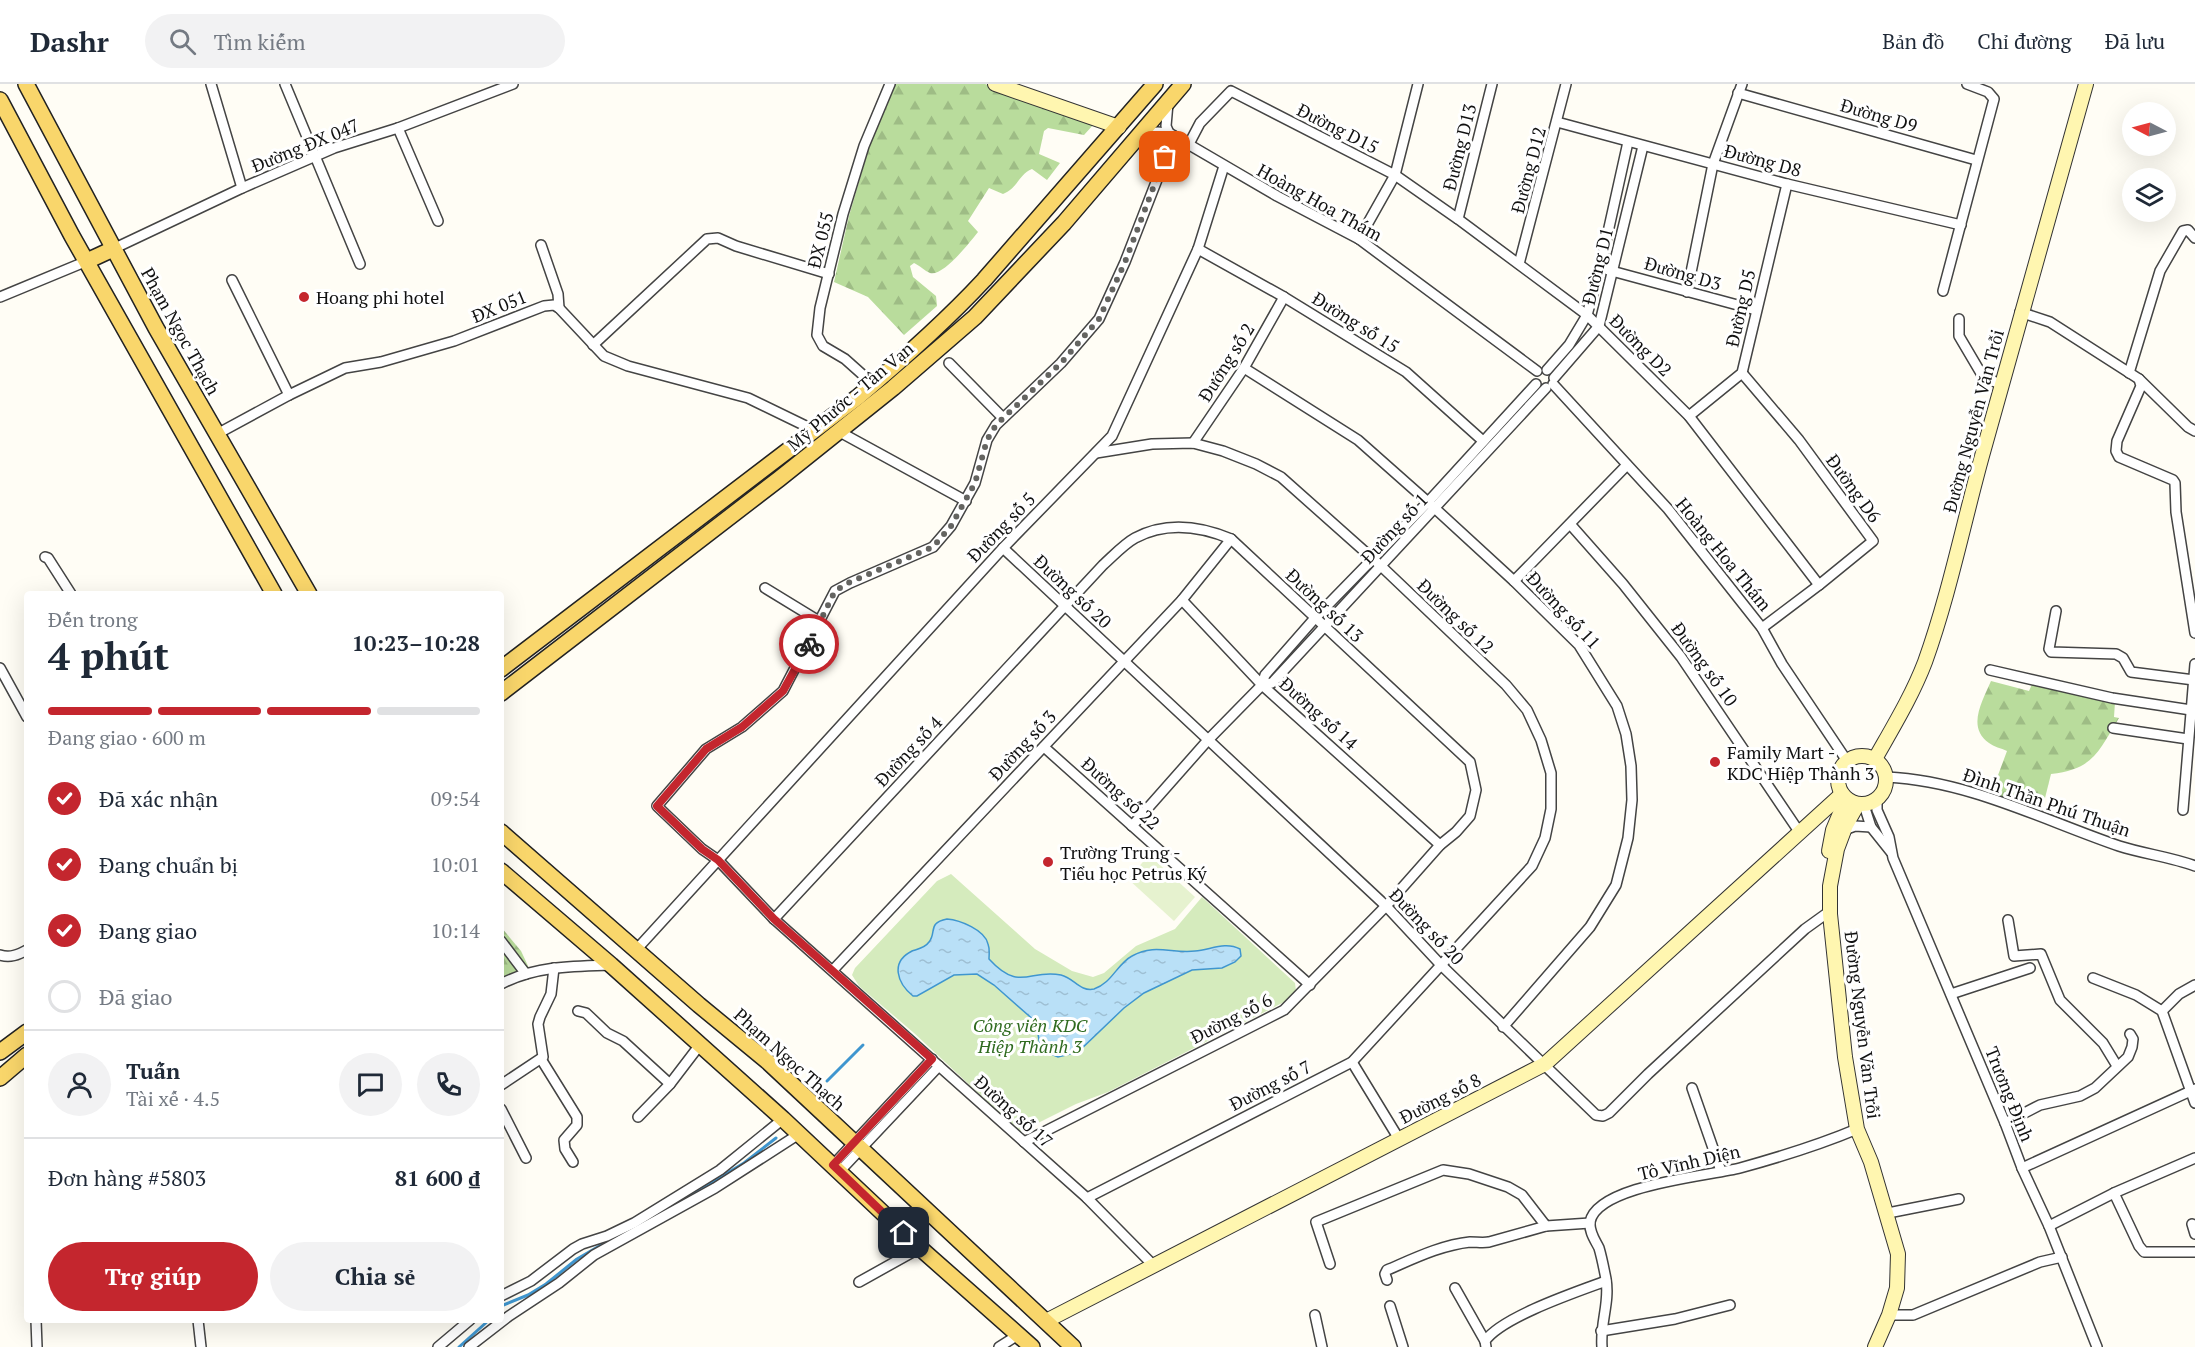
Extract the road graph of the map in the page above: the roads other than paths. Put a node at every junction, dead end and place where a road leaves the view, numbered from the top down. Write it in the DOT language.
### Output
graph roads {
  1 [pos="26,84"];
  2 [pos="211,84"];
  3 [pos="285,84"];
  4 [pos="513,84"];
  5 [pos="890,84"];
  6 [pos="995,84"];
  7 [pos="1155,84"];
  8 [pos="1183,84"];
  9 [pos="1418,84"];
  10 [pos="1492,84"];
  11 [pos="1566,84"];
  12 [pos="1967,84"];
  13 [pos="2085,84"];
  14 [pos="1740,88"];
  15 [pos="0,100"];
  16 [pos="1168,101"];
  17 [pos="1557,122"];
  18 [pos="1119,127"];
  19 [pos="398,128"];
  20 [pos="1171,134"];
  21 [pos="1136,138"];
  22 [pos="1628,142"];
  23 [pos="1189,144"];
  24 [pos="1643,146"];
  25 [pos="314,157"];
  26 [pos="1976,160"];
  27 [pos="1713,164"];
  28 [pos="1224,166"];
  29 [pos="1395,175"];
  30 [pos="1787,184"];
  31 [pos="242,188"];
  32 [pos="1617,195"];
  33 [pos="1630,197"];
  34 [pos="1458,219"];
  35 [pos="438,221"];
  36 [pos="1961,225"];
  37 [pos="2195,238"];
  38 [pos="1359,239"];
  39 [pos="541,245"];
  40 [pos="113,249"];
  41 [pos="1198,249"];
  42 [pos="87,261"];
  43 [pos="360,264"];
  44 [pos="1520,264"];
  45 [pos="1600,268"];
  46 [pos="1614,271"];
  47 [pos="829,274"];
  48 [pos="232,280"];
  49 [pos="1943,291"];
  50 [pos="1687,292"];
  51 [pos="0,297"];
  52 [pos="1284,297"];
  53 [pos="559,308"];
  54 [pos="1756,310"];
  55 [pos="2020,312"];
  56 [pos="1587,315"];
  57 [pos="1959,319"];
  58 [pos="1599,326"];
  59 [pos="593,345"];
  60 [pos="949,363"];
  61 [pos="1244,368"];
  62 [pos="1542,370"];
  63 [pos="1742,373"];
  64 [pos="2129,373"];
  65 [pos="2139,379"];
  66 [pos="1551,383"];
  67 [pos="873,384"];
  68 [pos="1536,384"];
  69 [pos="2001,386"];
  70 [pos="289,395"];
  71 [pos="1689,416"];
  72 [pos="1003,418"];
  73 [pos="814,430"];
  74 [pos="2195,430"];
  75 [pos="838,431"];
  76 [pos="217,434"];
  77 [pos="1483,441"];
  78 [pos="1193,443"];
  79 [pos="1096,453"];
  80 [pos="1627,465"];
  81 [pos="966,501"];
  82 [pos="1432,505"];
  83 [pos="1570,524"];
  84 [pos="1231,539"];
  85 [pos="1003,548"];
  86 [pos="45,557"];
  87 [pos="1373,559"];
  88 [pos="1381,566"];
  89 [pos="1514,581"];
  90 [pos="1819,585"];
  91 [pos="765,588"];
  92 [pos="69,591"];
  93 [pos="272,591"];
  94 [pos="307,591"];
  95 [pos="1182,600"];
  96 [pos="1066,606"];
  97 [pos="2056,611"];
  98 [pos="1315,618"];
  99 [pos="819,621"];
  100 [pos="1324,626"];
  101 [pos="1762,628"];
  102 [pos="2195,633"];
  103 [pos="1123,660"];
  104 [pos="2195,664"];
  105 [pos="504,667"];
  106 [pos="1990,670"];
  107 [pos="1,671"];
  108 [pos="2194,680"];
  109 [pos="1262,685"];
  110 [pos="504,691"];
  111 [pos="2191,710"];
  112 [pos="24,712"];
  113 [pos="2113,728"];
  114 [pos="2188,739"];
  115 [pos="1208,740"];
  116 [pos="1044,747"];
  117 [pos="1875,759"];
  118 [pos="1847,761"];
  119 [pos="1887,777"];
  120 [pos="1857,800"];
  121 [pos="2183,810"];
  122 [pos="1811,821"];
  123 [pos="1132,826"];
  124 [pos="1871,827"];
  125 [pos="1844,830"];
  126 [pos="1800,832"];
  127 [pos="504,835"];
  128 [pos="1831,840"];
  129 [pos="1440,845"];
  130 [pos="1892,854"];
  131 [pos="718,860"];
  132 [pos="2195,866"];
  133 [pos="504,874"];
  134 [pos="1832,877"];
  135 [pos="1386,906"];
  136 [pos="1830,911"];
  137 [pos="774,919"];
  138 [pos="2008,920"];
  139 [pos="504,945"];
  140 [pos="636,950"];
  141 [pos="24,952"];
  142 [pos="0,955"];
  143 [pos="1440,964"];
  144 [pos="611,965"];
  145 [pos="554,968"];
  146 [pos="2030,968"];
  147 [pos="833,970"];
  148 [pos="526,975"];
  149 [pos="2093,978"];
  150 [pos="504,983"];
  151 [pos="2195,984"];
  152 [pos="1310,985"];
  153 [pos="1951,994"];
  154 [pos="578,1011"];
  155 [pos="2162,1011"];
  156 [pos="1503,1027"];
  157 [pos="24,1034"];
  158 [pos="2130,1034"];
  159 [pos="699,1046"];
  160 [pos="0,1052"];
  161 [pos="24,1057"];
  162 [pos="541,1059"];
  163 [pos="1352,1062"];
  164 [pos="936,1063"];
  165 [pos="1545,1064"];
  166 [pos="2117,1066"];
  167 [pos="0,1077"];
  168 [pos="504,1083"];
  169 [pos="670,1084"];
  170 [pos="1692,1088"];
  171 [pos="2192,1090"];
  172 [pos="2195,1103"];
  173 [pos="504,1115"];
  174 [pos="638,1117"];
  175 [pos="783,1119"];
  176 [pos="2005,1123"];
  177 [pos="1857,1129"];
  178 [pos="799,1134"];
  179 [pos="1399,1139"];
  180 [pos="1024,1142"];
  181 [pos="858,1146"];
  182 [pos="526,1158"];
  183 [pos="2195,1158"];
  184 [pos="573,1162"];
  185 [pos="837,1168"];
  186 [pos="2022,1168"];
  187 [pos="1721,1171"];
  188 [pos="2114,1193"];
  189 [pos="1087,1198"];
  190 [pos="1959,1199"];
  191 [pos="1888,1213"];
  192 [pos="1590,1223"];
  193 [pos="2192,1224"];
  194 [pos="1546,1226"];
  195 [pos="2049,1226"];
  196 [pos="2195,1234"];
  197 [pos="920,1248"];
  198 [pos="2195,1252"];
  199 [pos="2062,1257"];
  200 [pos="1330,1264"];
  201 [pos="1154,1266"];
  202 [pos="1387,1280"];
  203 [pos="1606,1281"];
  204 [pos="859,1282"];
  205 [pos="1455,1288"];
  206 [pos="504,1294"];
  207 [pos="1730,1305"];
  208 [pos="1390,1306"];
  209 [pos="1315,1315"];
  210 [pos="1889,1315"];
  211 [pos="504,1320"];
  212 [pos="1046,1321"];
  213 [pos="36,1323"];
  214 [pos="198,1323"];
  215 [pos="466,1323"];
  216 [pos="500,1323"];
  217 [pos="1601,1330"];
  218 [pos="1018,1335"];
  219 [pos="1486,1344"];
  220 [pos="37,1347"];
  221 [pos="201,1347"];
  222 [pos="438,1347"];
  223 [pos="469,1347"];
  224 [pos="999,1347"];
  225 [pos="1032,1347"];
  226 [pos="1073,1347"];
  227 [pos="1322,1347"];
  228 [pos="1403,1347"];
  229 [pos="1602,1347"];
  230 [pos="1875,1347"];
  231 [pos="2097,1347"];
  1 -- 40 [label="main road, Phạm Ngọc Thạch"];
  2 -- 31 [label="street"];
  3 -- 25 [label="street"];
  4 -- 19 [label="street, Đường ĐX 047"];
  5 -- 47 [label="street, ĐX 055"];
  6 -- 18 [label="street"];
  7 -- 18 [label="main road, Mỹ Phước - Tân Vạn"];
  8 -- 16 [label="main road, Mỹ Phước - Tân Vạn"];
  9 -- 29 [label="street"];
  10 -- 34 [label="street, Đường D13"];
  11 -- 17 [label="street, Đường D12"];
  12 -- 26 [label="street"];
  13 -- 55 [label="street, Đường Nguyễn Văn Trỗi"];
  14 -- 26 [label="street, Đường D9"];
  14 -- 27 [label="street"];
  15 -- 42 [label="main road"];
  16 -- 20 [label="street"];
  16 -- 21 [label="main road, Mỹ Phước - Tân Vạn"];
  17 -- 22 [label="street, Đường D8"];
  17 -- 44 [label="street, Đường D12"];
  18 -- 67 [label="main road, Mỹ Phước - Tân Vạn"];
  19 -- 25 [label="street, Đường ĐX 047"];
  19 -- 35 [label="street"];
  20 -- 21 [label="street"];
  20 -- 23 [label="street, Hoàng Hoa Thám"];
  20 -- 72 [label="street"];
  21 -- 75 [label="main road, Mỹ Phước - Tân Vạn"];
  22 -- 24 [label="street, Đường D8"];
  22 -- 32 [label="street, Đường D1"];
  23 -- 28 [label="street, Hoàng Hoa Thám"];
  23 -- 29 [label="street, Đường D15"];
  24 -- 27 [label="street, Đường D8"];
  24 -- 33 [label="street, Đường D1"];
  25 -- 31 [label="street, Đường ĐX 047"];
  25 -- 43 [label="street"];
  26 -- 36 [label="street"];
  27 -- 30 [label="street, Đường D8"];
  27 -- 50 [label="street"];
  28 -- 38 [label="street, Hoàng Hoa Thám"];
  28 -- 41 [label="street, Đường số 5"];
  29 -- 34 [label="street, Đường D2"];
  29 -- 38 [label="street"];
  30 -- 36 [label="street, Đường D8"];
  30 -- 54 [label="street, Đường D5"];
  31 -- 40 [label="street, Đường ĐX 047"];
  32 -- 33 [label="street"];
  32 -- 45 [label="street, Đường D1"];
  33 -- 46 [label="street, Đường D1"];
  34 -- 44 [label="street, Đường D2"];
  36 -- 49 [label="street"];
  37 -- 64 [label="street"];
  38 -- 62 [label="street, Hoàng Hoa Thám"];
  39 -- 53 [label="street"];
  40 -- 42 [label="main road"];
  40 -- 76 [label="main road, Phạm Ngọc Thạch"];
  41 -- 52 [label="street, Đường số 15"];
  41 -- 79 [label="street, Đường số 5"];
  42 -- 51 [label="street"];
  42 -- 93 [label="main road"];
  44 -- 56 [label="street, Đường D2"];
  45 -- 46 [label="street, Đường D3"];
  45 -- 56 [label="street, Đường D1"];
  46 -- 50 [label="street, Đường D3"];
  46 -- 58 [label="street, Đường D1"];
  47 -- 59 [label="street"];
  47 -- 67 [label="street, ĐX 055"];
  48 -- 70 [label="street"];
  50 -- 54 [label="street, Đường D3"];
  52 -- 61 [label="street, Đướng số 2"];
  52 -- 77 [label="street, Đường số 15"];
  53 -- 59 [label="street"];
  53 -- 70 [label="street, ĐX 051"];
  54 -- 63 [label="street, Đường D5"];
  55 -- 64 [label="street"];
  55 -- 69 [label="street, Đường Nguyễn Văn Trỗi"];
  56 -- 58 [label="street, Đường D2"];
  56 -- 62 [label="street, Đường D1"];
  57 -- 69 [label="street"];
  58 -- 66 [label="street, Đường D1"];
  58 -- 71 [label="street, Đường D2"];
  59 -- 73 [label="street"];
  60 -- 72 [label="street"];
  61 -- 78 [label="street, Đướng số 2"];
  61 -- 82 [label="street, Đường số 11"];
  62 -- 66 [label="street"];
  62 -- 68 [label="street"];
  63 -- 71 [label="street, Đường D5"];
  63 -- 90 [label="street, Đường D6"];
  64 -- 65 [label="street"];
  65 -- 74 [label="street"];
  65 -- 102 [label="street"];
  66 -- 68 [label="street"];
  66 -- 80 [label="street, Hoàng Hoa Thám"];
  66 -- 82 [label="street, Đường số 1"];
  67 -- 73 [label="main road, Mỹ Phước - Tân Vạn"];
  68 -- 77 [label="street, Đường số 1"];
  69 -- 117 [label="street, Đường Nguyễn Văn Trỗi"];
  70 -- 76 [label="street, ĐX 051"];
  71 -- 90 [label="street, Đường D2"];
  72 -- 81 [label="street"];
  73 -- 105 [label="main road, Mỹ Phước - Tân Vạn"];
  75 -- 81 [label="street"];
  75 -- 110 [label="main road, Mỹ Phước - Tân Vạn"];
  76 -- 94 [label="main road, Phạm Ngọc Thạch"];
  77 -- 82 [label="street, Đường số 1"];
  78 -- 79 [label="street, Đường số 12"];
  78 -- 87 [label="street, Đường số 12"];
  79 -- 85 [label="street, Đường số 5"];
  80 -- 83 [label="street"];
  80 -- 101 [label="street, Hoàng Hoa Thám"];
  81 -- 99 [label="street"];
  82 -- 87 [label="street, Đường số 1"];
  82 -- 88 [label="street, Đường số 1"];
  82 -- 89 [label="street, Đường số 11"];
  83 -- 89 [label="street"];
  83 -- 126 [label="street, Đường số 10"];
  84 -- 95 [label="street, Đường số 3"];
  84 -- 96 [label="street, Đường số 13"];
  84 -- 98 [label="street, Đường số 13"];
  85 -- 96 [label="street, Đường số 20"];
  85 -- 131 [label="street, Đường số 5"];
  86 -- 92 [label="street"];
  87 -- 88 [label="street, Đường số 12"];
  87 -- 98 [label="street, Đường số 1"];
  88 -- 100 [label="street, Đường số 1"];
  88 -- 143 [label="street, Đường số 12"];
  89 -- 156 [label="street, Đường số 11"];
  90 -- 101 [label="street, Đường D6"];
  91 -- 99 [label="street"];
  95 -- 103 [label="street, Đường số 3"];
  95 -- 109 [label="street, Đường số 14"];
  96 -- 103 [label="street, Đường số 20"];
  96 -- 137 [label="street, Đường số 4"];
  97 -- 108 [label="street"];
  98 -- 100 [label="street, Đường số 13"];
  98 -- 109 [label="street, Đường số 1"];
  99 -- 131 [label="street, Đường số 17"];
  100 -- 109 [label="street, Đường số 1"];
  100 -- 129 [label="street, Đường số 13"];
  101 -- 118 [label="street, Hoàng Hoa Thám"];
  103 -- 115 [label="street, Đường số 20"];
  103 -- 116 [label="street, Đường số 3"];
  104 -- 108 [label="street"];
  106 -- 111 [label="street"];
  107 -- 112 [label="street"];
  108 -- 111 [label="street"];
  109 -- 115 [label="street, Đường số 1"];
  109 -- 129 [label="street, Đường số 14"];
  111 -- 114 [label="street"];
  113 -- 114 [label="street"];
  114 -- 121 [label="street"];
  115 -- 123 [label="street, Đường số 1"];
  115 -- 135 [label="street, Đường số 20"];
  116 -- 123 [label="street, Đường số 22"];
  116 -- 147 [label="street, Đường số 3"];
  117 -- 118 [label="street"];
  117 -- 119 [label="street"];
  118 -- 120 [label="street"];
  119 -- 120 [label="street"];
  119 -- 132 [label="street, Đình Thần Phú Thuận"];
  120 -- 122 [label="street, Đường số 8"];
  120 -- 124 [label="street, Trương Định"];
  120 -- 125 [label="street, Đường Nguyễn Văn Trỗi"];
  120 -- 128 [label="street, Đường Nguyễn Văn Trỗi"];
  120 -- 130 [label="street, Trương Định"];
  122 -- 126 [label="street, Đường số 8"];
  122 -- 128 [label="street"];
  123 -- 152 [label="street, Đường số 22"];
  124 -- 125 [label="street"];
  124 -- 130 [label="street, Trương Định"];
  125 -- 134 [label="street, Đường Nguyễn Văn Trỗi"];
  126 -- 165 [label="street, Đường số 8"];
  127 -- 140 [label="main road, Phạm Ngọc Thạch"];
  128 -- 134 [label="street, Đường Nguyễn Văn Trỗi"];
  129 -- 135 [label="street, Đường số 6"];
  130 -- 153 [label="street, Trương Định"];
  131 -- 137 [label="street, Đường số 17"];
  131 -- 140 [label="street, Đường số 5"];
  133 -- 144 [label="main road"];
  134 -- 136 [label="street, Đường Nguyễn Văn Trỗi"];
  135 -- 143 [label="street, Đường số 20"];
  135 -- 152 [label="street, Đường số 6"];
  136 -- 165 [label="street, Đường số 20"];
  136 -- 177 [label="street, Đường Nguyễn Văn Trỗi"];
  137 -- 147 [label="street, Đường số 17"];
  138 -- 166 [label="street"];
  139 -- 148 [label="street"];
  140 -- 181 [label="main road, Phạm Ngọc Thạch"];
  141 -- 142 [label="street"];
  143 -- 156 [label="street, Đường số 20"];
  143 -- 163 [label="street, Đường số 7"];
  144 -- 145 [label="street"];
  144 -- 159 [label="main road"];
  145 -- 148 [label="street"];
  145 -- 162 [label="street"];
  146 -- 153 [label="street"];
  147 -- 164 [label="street, Đường số 17"];
  148 -- 150 [label="street"];
  149 -- 155 [label="street"];
  151 -- 155 [label="street"];
  152 -- 180 [label="street, Đường số 6"];
  153 -- 176 [label="street, Trương Định"];
  154 -- 169 [label="street"];
  155 -- 171 [label="street"];
  156 -- 165 [label="street, Đường số 20"];
  157 -- 160 [label="main road"];
  158 -- 166 [label="street"];
  159 -- 169 [label="street"];
  159 -- 175 [label="main road"];
  161 -- 167 [label="main road"];
  162 -- 168 [label="street"];
  162 -- 184 [label="street"];
  163 -- 179 [label="street"];
  163 -- 189 [label="street, Đường số 7"];
  164 -- 180 [label="street, Đường số 17"];
  164 -- 181 [label="street"];
  165 -- 179 [label="street, Đường số 8"];
  166 -- 176 [label="street"];
  169 -- 174 [label="street"];
  170 -- 187 [label="street"];
  171 -- 172 [label="street"];
  171 -- 186 [label="street"];
  173 -- 182 [label="street"];
  175 -- 178 [label="main road"];
  175 -- 206 [label="street"];
  176 -- 186 [label="street, Trương Định"];
  177 -- 187 [label="street, Tô Vĩnh Diện"];
  177 -- 191 [label="street, Đường Nguyễn Văn Trỗi"];
  178 -- 185 [label="main road"];
  178 -- 211 [label="street"];
  179 -- 201 [label="street, Đường số 8"];
  180 -- 189 [label="street, Đường số 17"];
  181 -- 185 [label="street"];
  181 -- 212 [label="main road, Phạm Ngọc Thạch"];
  183 -- 188 [label="street"];
  185 -- 197 [label="main road"];
  186 -- 195 [label="street, Trương Định"];
  187 -- 192 [label="street, Tô Vĩnh Diện"];
  188 -- 195 [label="street"];
  188 -- 198 [label="street"];
  189 -- 201 [label="street, Đường số 17"];
  190 -- 191 [label="street"];
  191 -- 210 [label="street, Đường Nguyễn Văn Trỗi"];
  192 -- 194 [label="street"];
  192 -- 203 [label="street"];
  193 -- 196 [label="street"];
  194 -- 200 [label="street"];
  194 -- 202 [label="street"];
  195 -- 199 [label="street, Trương Định"];
  197 -- 204 [label="street"];
  197 -- 218 [label="main road"];
  199 -- 210 [label="street"];
  199 -- 231 [label="street, Trương Định"];
  201 -- 212 [label="street, Đường số 8"];
  203 -- 217 [label="street"];
  203 -- 219 [label="street"];
  205 -- 219 [label="street"];
  207 -- 217 [label="street"];
  208 -- 228 [label="street"];
  209 -- 227 [label="street"];
  210 -- 230 [label="street, Đường Nguyễn Văn Trỗi"];
  212 -- 226 [label="main road, Phạm Ngọc Thạch"];
  213 -- 220 [label="street"];
  214 -- 221 [label="street"];
  215 -- 222 [label="street"];
  216 -- 223 [label="street"];
  217 -- 229 [label="street"];
  218 -- 224 [label="street"];
  218 -- 225 [label="main road"];
}
